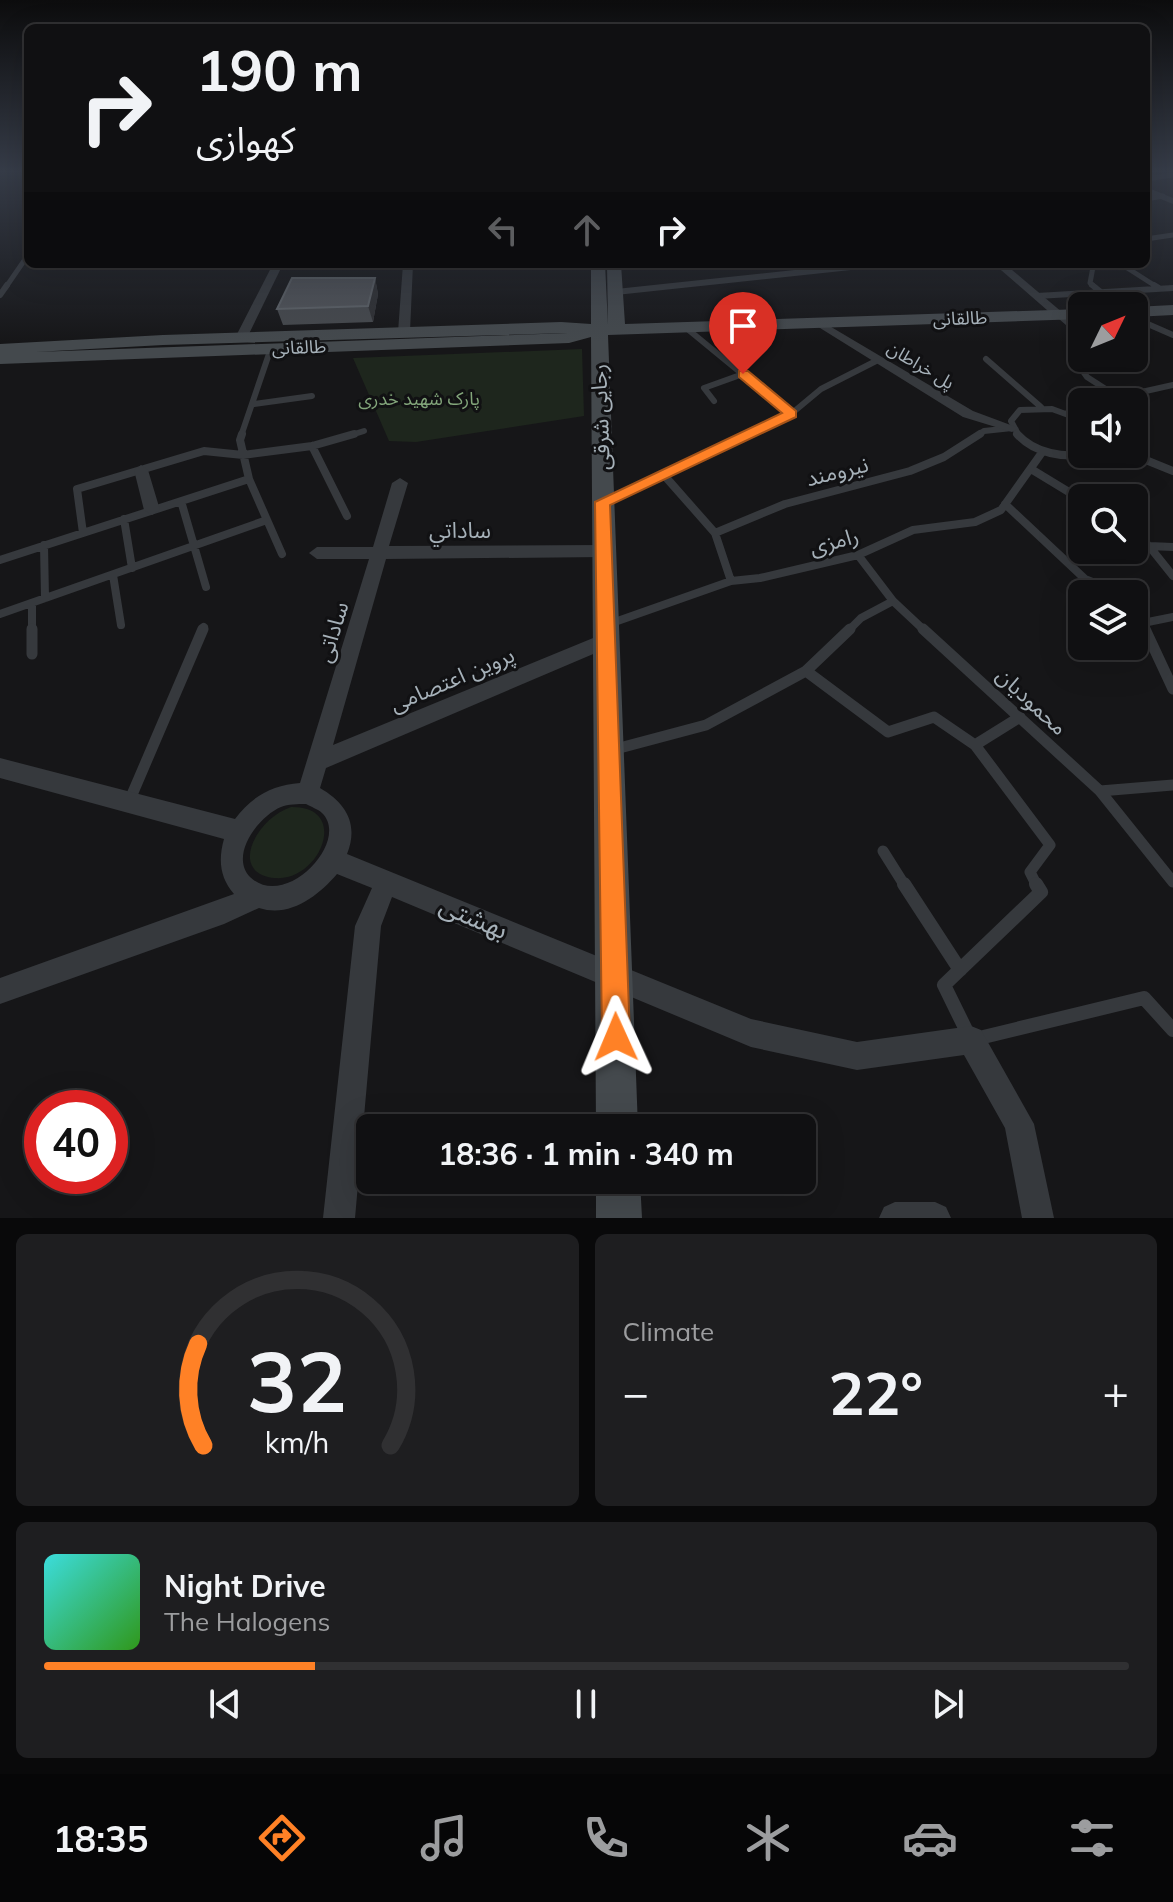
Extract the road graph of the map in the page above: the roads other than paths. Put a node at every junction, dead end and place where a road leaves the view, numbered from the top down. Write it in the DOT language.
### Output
graph roads {
  1 [pos="1173,235"];
  2 [pos="1150,238"];
  3 [pos="24,261"];
  4 [pos="276,268"];
  5 [pos="408,268"];
  6 [pos="599,268"];
  7 [pos="614,268"];
  8 [pos="841,268"];
  9 [pos="1004,268"];
  10 [pos="1093,268"];
  11 [pos="1128,268"];
  12 [pos="1160,288"];
  13 [pos="1173,288"];
  14 [pos="616,292"];
  15 [pos="1101,292"];
  16 [pos="1068,294"];
  17 [pos="0,295"];
  18 [pos="1037,296"];
  19 [pos="1173,310"];
  20 [pos="1148,313"];
  21 [pos="1059,315"];
  22 [pos="1068,315"];
  23 [pos="816,321"];
  24 [pos="1148,322"];
  25 [pos="1068,323"];
  26 [pos="685,327"];
  27 [pos="607,330"];
  28 [pos="404,332"];
  29 [pos="1173,335"];
  30 [pos="241,338"];
  31 [pos="271,348"];
  32 [pos="0,349"];
  33 [pos="0,359"];
  34 [pos="986,359"];
  35 [pos="878,360"];
  36 [pos="1083,372"];
  37 [pos="743,374"];
  38 [pos="1173,385"];
  39 [pos="1104,388"];
  40 [pos="1148,390"];
  41 [pos="312,396"];
  42 [pos="714,401"];
  43 [pos="254,404"];
  44 [pos="1041,407"];
  45 [pos="1067,413"];
  46 [pos="791,414"];
  47 [pos="1012,428"];
  48 [pos="364,431"];
  49 [pos="312,446"];
  50 [pos="1043,451"];
  51 [pos="243,455"];
  52 [pos="1068,455"];
  53 [pos="1148,461"];
  54 [pos="1031,469"];
  55 [pos="141,470"];
  56 [pos="1173,471"];
  57 [pos="663,474"];
  58 [pos="249,479"];
  59 [pos="400,483"];
  60 [pos="1068,491"];
  61 [pos="181,501"];
  62 [pos="602,502"];
  63 [pos="1005,504"];
  64 [pos="152,510"];
  65 [pos="347,516"];
  66 [pos="124,519"];
  67 [pos="267,520"];
  68 [pos="83,533"];
  69 [pos="715,533"];
  70 [pos="44,545"];
  71 [pos="194,546"];
  72 [pos="1149,546"];
  73 [pos="1173,547"];
  74 [pos="604,551"];
  75 [pos="381,552"];
  76 [pos="317,553"];
  77 [pos="282,554"];
  78 [pos="858,555"];
  79 [pos="0,560"];
  80 [pos="132,568"];
  81 [pos="113,575"];
  82 [pos="1173,576"];
  83 [pos="1087,580"];
  84 [pos="731,581"];
  85 [pos="206,587"];
  86 [pos="45,598"];
  87 [pos="893,601"];
  88 [pos="32,603"];
  89 [pos="0,614"];
  90 [pos="1173,617"];
  91 [pos="1148,622"];
  92 [pos="121,625"];
  93 [pos="204,627"];
  94 [pos="605,633"];
  95 [pos="1148,636"];
  96 [pos="32,654"];
  97 [pos="806,671"];
  98 [pos="1173,689"];
  99 [pos="1020,717"];
  100 [pos="975,745"];
  101 [pos="609,751"];
  102 [pos="317,762"];
  103 [pos="0,768"];
  104 [pos="1173,785"];
  105 [pos="1100,791"];
  106 [pos="308,793"];
  107 [pos="128,804"];
  108 [pos="239,832"];
  109 [pos="883,851"];
  110 [pos="333,860"];
  111 [pos="387,880"];
  112 [pos="1173,882"];
  113 [pos="255,897"];
  114 [pos="960,970"];
  115 [pos="615,976"];
  116 [pos="0,991"];
  117 [pos="1173,1030"];
  118 [pos="971,1040"];
  119 [pos="617,1114"];
  120 [pos="618,1194"];
  121 [pos="339,1218"];
  122 [pos="619,1218"];
  123 [pos="1038,1218"];
  1 -- 2 [label="lane"];
  3 -- 17 [label="lane"];
  4 -- 30 [label="street"];
  5 -- 28 [label="street"];
  6 -- 27 [label="main road"];
  7 -- 14 [label="main road"];
  8 -- 14 [label="street"];
  9 -- 18 [label="street"];
  10 -- 15 [label="lane"];
  11 -- 12 [label="lane"];
  12 -- 13 [label="lane"];
  12 -- 15 [label="lane"];
  14 -- 27 [label="main road"];
  16 -- 18 [label="lane"];
  18 -- 21 [label="street"];
  19 -- 20 [label="main road"];
  21 -- 22 [label="main road, طالقانی"];
  21 -- 23 [label="main road, طالقانی"];
  21 -- 25 [label="lane"];
  23 -- 26 [label="main road, طالقانی"];
  23 -- 35 [label="street, پل خراطان"];
  24 -- 29 [label="lane"];
  26 -- 27 [label="main road, طالقانی"];
  26 -- 37 [label="lane"];
  27 -- 28 [label="main road, طالقانی"];
  27 -- 31 [label="main road, طالقانی"];
  27 -- 62 [label="main road, رجایی شرقی"];
  28 -- 30 [label="main road, طالقانی"];
  30 -- 32 [label="main road, طالقانی"];
  31 -- 33 [label="main road, طالقانی"];
  31 -- 43 [label="lane"];
  34 -- 44 [label="lane"];
  35 -- 46 [label="lane"];
  35 -- 47 [label="street, پل خراطان"];
  36 -- 39 [label="lane"];
  37 -- 42 [label="lane"];
  37 -- 46 [label="lane"];
  38 -- 40 [label="lane"];
  41 -- 43 [label="lane"];
  43 -- 51 [label="lane"];
  44 -- 45 [label="lane"];
  44 -- 47 [label="lane"];
  46 -- 57 [label="lane"];
  47 -- 50 [label="lane"];
  47 -- 69 [label="lane, نیرومند"];
  48 -- 49 [label="lane"];
  49 -- 51 [label="lane"];
  49 -- 65 [label="lane"];
  50 -- 52 [label="lane"];
  50 -- 54 [label="lane, رامزی"];
  51 -- 55 [label="lane"];
  51 -- 58 [label="lane"];
  53 -- 56 [label="lane"];
  54 -- 60 [label="lane"];
  54 -- 63 [label="lane, رامزی"];
  55 -- 64 [label="street"];
  55 -- 68 [label="lane"];
  57 -- 62 [label="lane"];
  57 -- 69 [label="lane"];
  58 -- 61 [label="lane"];
  58 -- 67 [label="lane"];
  59 -- 75 [label="street, ساداتی"];
  61 -- 64 [label="lane"];
  61 -- 71 [label="lane"];
  62 -- 74 [label="main road, رجایی شرقی"];
  63 -- 78 [label="lane, رامزی"];
  63 -- 83 [label="lane"];
  64 -- 66 [label="lane"];
  66 -- 68 [label="lane"];
  66 -- 80 [label="lane"];
  67 -- 71 [label="lane"];
  67 -- 77 [label="lane"];
  68 -- 70 [label="lane"];
  69 -- 84 [label="lane"];
  70 -- 79 [label="lane"];
  70 -- 86 [label="lane"];
  71 -- 80 [label="lane"];
  71 -- 85 [label="lane"];
  72 -- 73 [label="lane"];
  72 -- 82 [label="lane"];
  74 -- 75 [label="street, ساداتي"];
  74 -- 94 [label="main road, رجایی شرقی"];
  75 -- 76 [label="street, ساداتي"];
  75 -- 102 [label="street, ساداتی"];
  78 -- 84 [label="lane, رامزی"];
  78 -- 87 [label="lane, محمودیان"];
  80 -- 81 [label="lane"];
  81 -- 86 [label="lane"];
  81 -- 92 [label="lane"];
  84 -- 94 [label="lane, رامزی"];
  86 -- 88 [label="lane"];
  87 -- 97 [label="lane"];
  87 -- 99 [label="lane, محمودیان"];
  88 -- 89 [label="lane"];
  88 -- 96 [label="lane"];
  90 -- 91 [label="lane"];
  93 -- 107 [label="lane"];
  94 -- 101 [label="main road, رجایی شرقی"];
  94 -- 102 [label="street, پروین اعتصامی"];
  95 -- 98 [label="lane"];
  97 -- 100 [label="lane"];
  97 -- 101 [label="lane"];
  99 -- 100 [label="lane"];
  99 -- 105 [label="lane, محمودیان"];
  100 -- 114 [label="lane"];
  101 -- 115 [label="main road, رجایی شرقی"];
  102 -- 106 [label="street, ساداتی"];
  103 -- 107 [label="street"];
  104 -- 105 [label="lane"];
  105 -- 112 [label="lane, محمودیان"];
  106 -- 108 [label="street"];
  106 -- 110 [label="street"];
  107 -- 108 [label="street"];
  108 -- 113 [label="street"];
  109 -- 114 [label="lane"];
  110 -- 111 [label="street, بهشتی"];
  110 -- 113 [label="street"];
  111 -- 115 [label="street, بهشتی"];
  111 -- 121 [label="street"];
  113 -- 116 [label="street"];
  114 -- 118 [label="lane"];
  115 -- 118 [label="street, بهشتی"];
  115 -- 119 [label="main road, رجایی شرقی"];
  117 -- 118 [label="lane"];
  118 -- 123 [label="street"];
  120 -- 122 [label="main road"];
}
